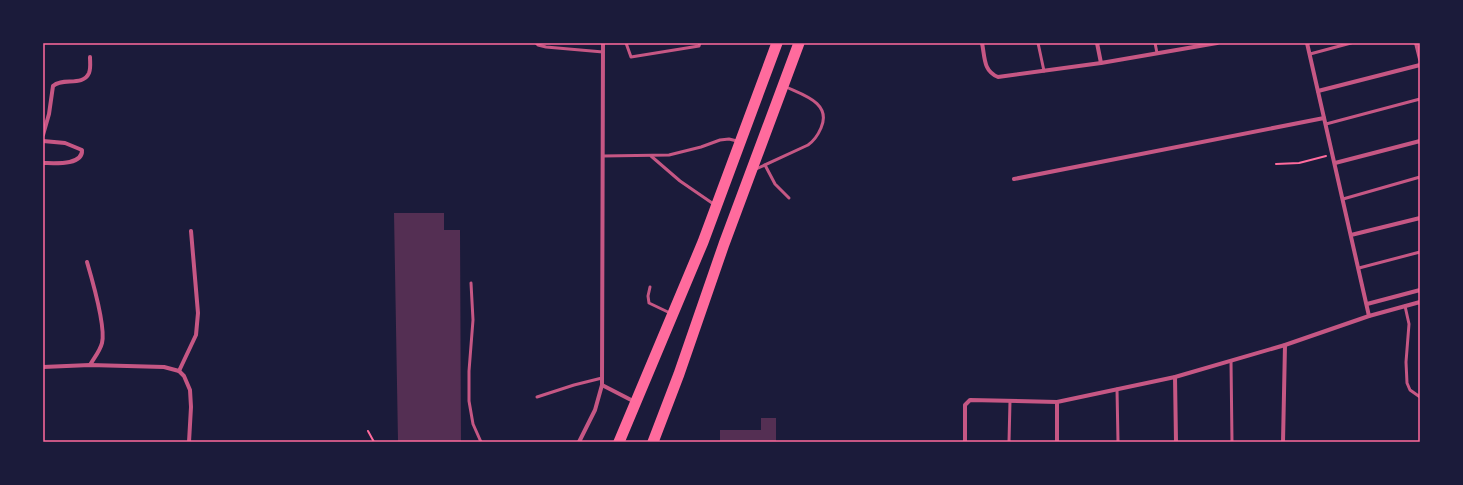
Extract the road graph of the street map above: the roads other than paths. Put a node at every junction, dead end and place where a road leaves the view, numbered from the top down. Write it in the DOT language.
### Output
graph roads {
  1 [pos="536,43"];
  2 [pos="603,43"];
  3 [pos="626,43"];
  4 [pos="700,43"];
  5 [pos="777,43"];
  6 [pos="799,43"];
  7 [pos="982,43"];
  8 [pos="1038,43"];
  9 [pos="1096,43"];
  10 [pos="1155,43"];
  11 [pos="1214,43"];
  12 [pos="1307,43"];
  13 [pos="1350,43"];
  14 [pos="1416,43"];
  15 [pos="603,52"];
  16 [pos="1157,53"];
  17 [pos="1310,54"];
  18 [pos="90,57"];
  19 [pos="1420,59"];
  20 [pos="1101,63"];
  21 [pos="1420,65"];
  22 [pos="1044,71"];
  23 [pos="782,86"];
  24 [pos="1318,91"];
  25 [pos="1420,99"];
  26 [pos="1324,118"];
  27 [pos="1326,124"];
  28 [pos="43,135"];
  29 [pos="43,141"];
  30 [pos="741,141"];
  31 [pos="1420,141"];
  32 [pos="604,156"];
  33 [pos="651,156"];
  34 [pos="43,163"];
  35 [pos="1335,163"];
  36 [pos="765,165"];
  37 [pos="751,171"];
  38 [pos="1420,177"];
  39 [pos="1014,179"];
  40 [pos="789,198"];
  41 [pos="1343,199"];
  42 [pos="716,206"];
  43 [pos="1420,218"];
  44 [pos="191,231"];
  45 [pos="1351,235"];
  46 [pos="1420,252"];
  47 [pos="87,262"];
  48 [pos="1359,268"];
  49 [pos="471,283"];
  50 [pos="650,287"];
  51 [pos="1420,290"];
  52 [pos="1420,302"];
  53 [pos="1367,304"];
  54 [pos="1405,306"];
  55 [pos="673,314"];
  56 [pos="1369,316"];
  57 [pos="1285,345"];
  58 [pos="1231,361"];
  59 [pos="90,365"];
  60 [pos="43,367"];
  61 [pos="179,371"];
  62 [pos="1175,377"];
  63 [pos="602,378"];
  64 [pos="602,385"];
  65 [pos="1117,389"];
  66 [pos="537,397"];
  67 [pos="1420,397"];
  68 [pos="1010,401"];
  69 [pos="636,402"];
  70 [pos="1057,402"];
  71 [pos="189,442"];
  72 [pos="481,442"];
  73 [pos="579,442"];
  74 [pos="619,442"];
  75 [pos="653,442"];
  76 [pos="965,442"];
  77 [pos="1009,442"];
  78 [pos="1057,442"];
  79 [pos="1118,442"];
  80 [pos="1176,442"];
  81 [pos="1232,442"];
  82 [pos="1283,442"];
  1 -- 15 [label="lane"];
  2 -- 15 [label="street"];
  3 -- 4 [label="lane"];
  5 -- 30 [label="highway"];
  6 -- 23 [label="highway"];
  7 -- 22 [label="street"];
  8 -- 22 [label="lane"];
  9 -- 20 [label="street"];
  10 -- 16 [label="lane"];
  11 -- 16 [label="street"];
  12 -- 17 [label="street"];
  13 -- 17 [label="lane"];
  14 -- 19 [label="street"];
  15 -- 32 [label="street"];
  16 -- 20 [label="street"];
  17 -- 24 [label="street"];
  18 -- 28 [label="street"];
  20 -- 22 [label="street"];
  21 -- 24 [label="street"];
  23 -- 36 [label="lane"];
  23 -- 37 [label="highway"];
  24 -- 26 [label="street"];
  25 -- 27 [label="lane"];
  26 -- 27 [label="street"];
  26 -- 39 [label="street"];
  27 -- 35 [label="street"];
  29 -- 34 [label="street"];
  30 -- 33 [label="lane"];
  30 -- 42 [label="highway"];
  31 -- 35 [label="street"];
  32 -- 33 [label="lane"];
  32 -- 63 [label="street"];
  33 -- 42 [label="lane"];
  35 -- 41 [label="street"];
  36 -- 37 [label="lane"];
  36 -- 40 [label="lane"];
  37 -- 75 [label="highway"];
  38 -- 41 [label="lane"];
  41 -- 45 [label="street"];
  42 -- 55 [label="highway"];
  43 -- 45 [label="street"];
  44 -- 61 [label="street"];
  45 -- 48 [label="street"];
  46 -- 48 [label="lane"];
  47 -- 59 [label="street"];
  48 -- 53 [label="street"];
  49 -- 72 [label="lane"];
  50 -- 55 [label="lane"];
  51 -- 53 [label="street"];
  52 -- 54 [label="street"];
  53 -- 56 [label="street"];
  54 -- 56 [label="street"];
  54 -- 67 [label="lane"];
  55 -- 69 [label="highway"];
  56 -- 57 [label="street"];
  57 -- 58 [label="street"];
  57 -- 82 [label="street"];
  58 -- 62 [label="street"];
  58 -- 81 [label="lane"];
  59 -- 60 [label="street"];
  59 -- 61 [label="street"];
  61 -- 71 [label="street"];
  62 -- 65 [label="street"];
  62 -- 80 [label="street"];
  63 -- 64 [label="street"];
  63 -- 66 [label="lane"];
  64 -- 69 [label="street"];
  64 -- 73 [label="street"];
  65 -- 70 [label="street"];
  65 -- 79 [label="lane"];
  68 -- 70 [label="street"];
  68 -- 76 [label="street"];
  68 -- 77 [label="lane"];
  69 -- 74 [label="highway"];
  70 -- 78 [label="street"];
}
